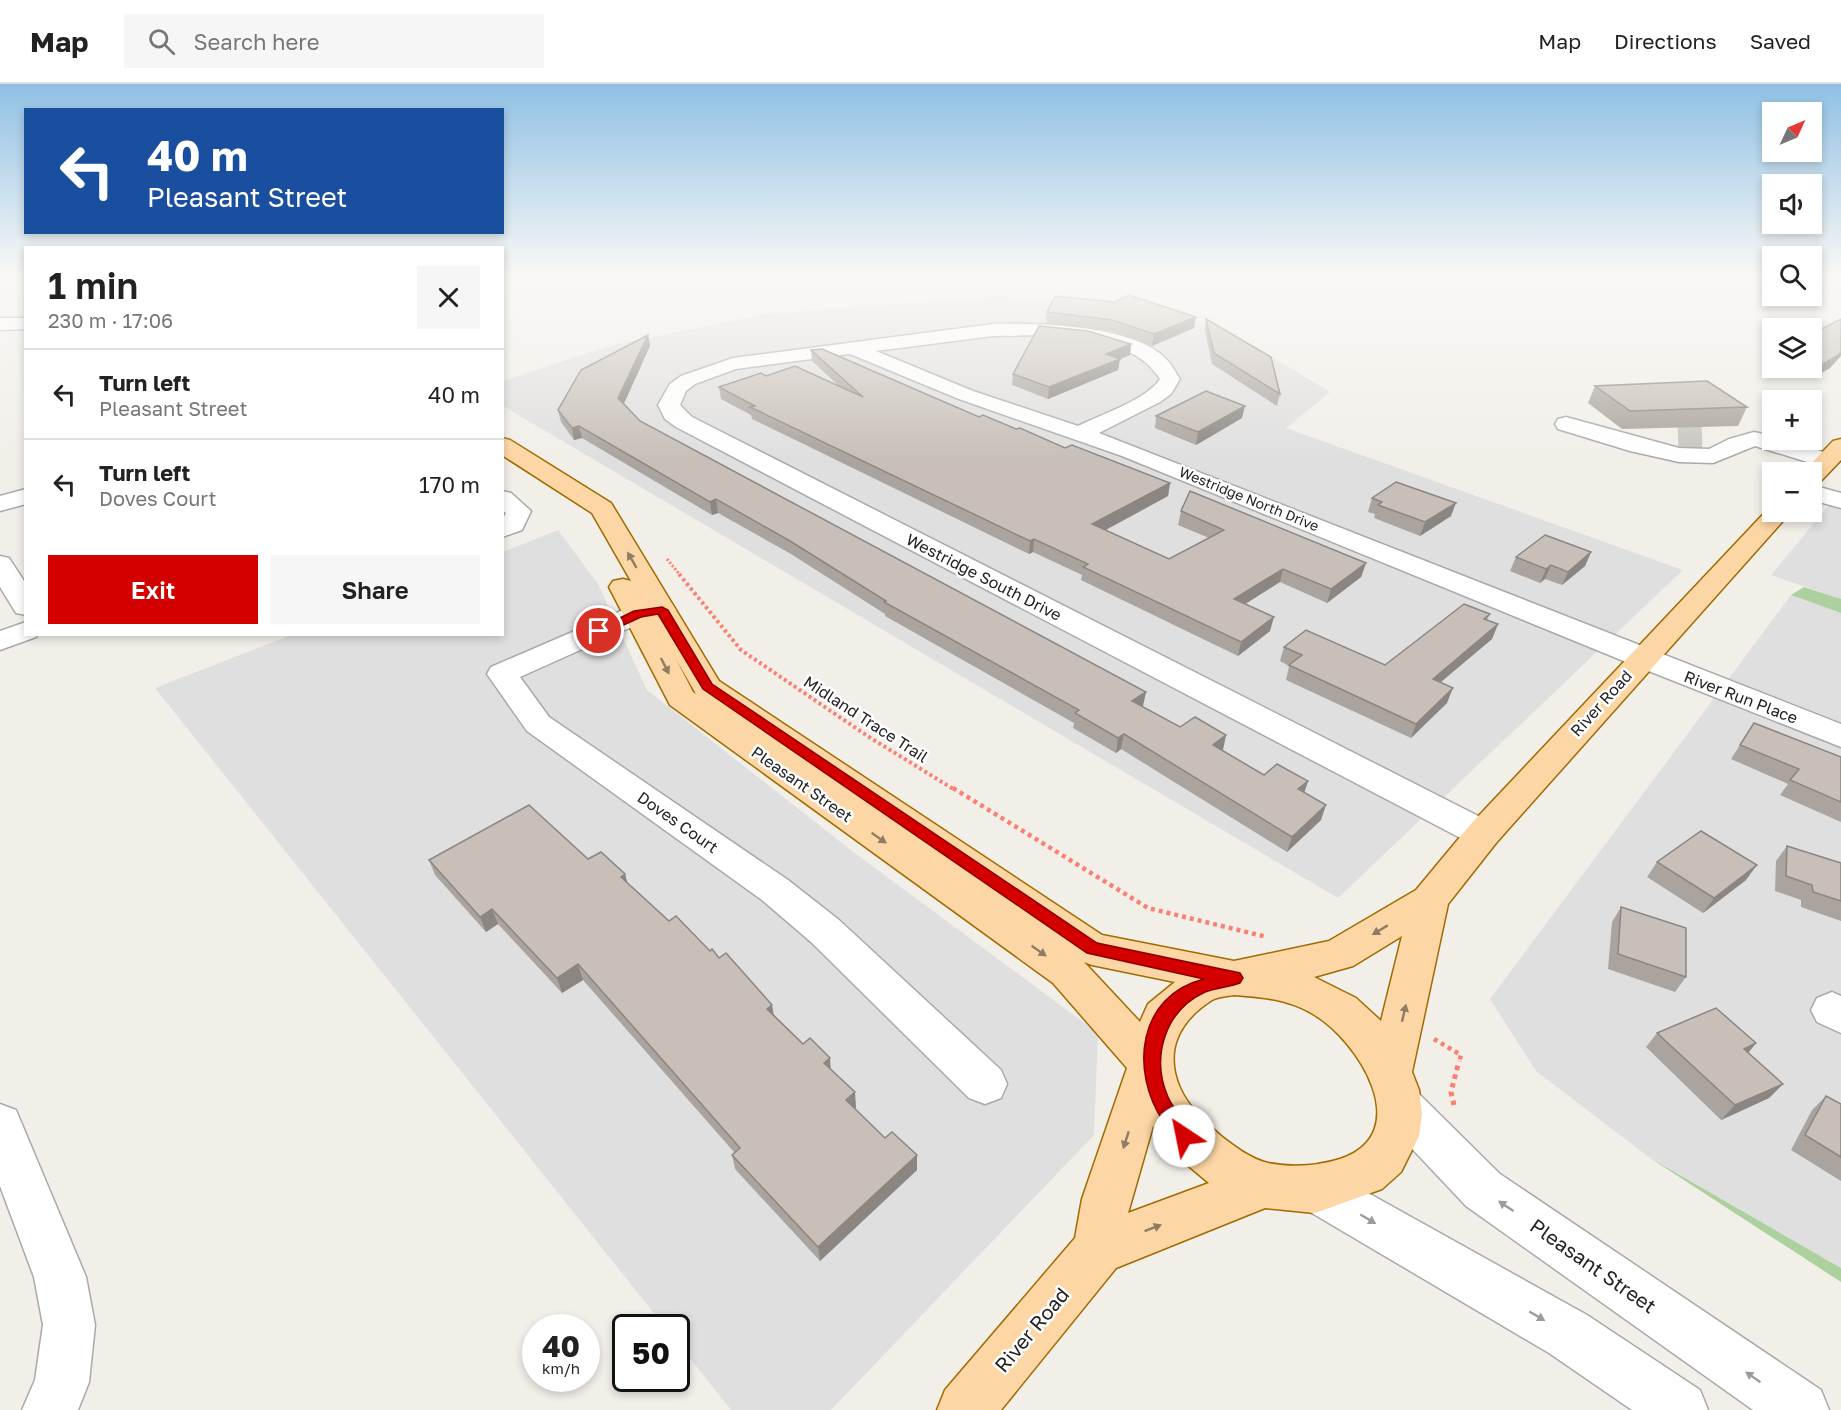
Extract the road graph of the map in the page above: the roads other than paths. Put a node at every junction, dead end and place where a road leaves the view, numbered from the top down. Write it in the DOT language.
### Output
graph roads {
  1 [pos="954,336"];
  2 [pos="1085,336"];
  3 [pos="852,348"];
  4 [pos="1566,424"];
  5 [pos="1762,428"];
  6 [pos="1077,435"];
  7 [pos="1707,437"];
  8 [pos="1678,438"];
  9 [pos="1754,439"];
  10 [pos="504,446"];
  11 [pos="1638,447"];
  12 [pos="1827,461"];
  13 [pos="504,466"];
  14 [pos="1822,495"];
  15 [pos="24,497"];
  16 [pos="504,500"];
  17 [pos="1841,501"];
  18 [pos="0,504"];
  19 [pos="1770,522"];
  20 [pos="504,528"];
  21 [pos="0,564"];
  22 [pos="24,604"];
  23 [pos="650,612"];
  24 [pos="24,632"];
  25 [pos="0,641"];
  26 [pos="1642,658"];
  27 [pos="1841,736"];
  28 [pos="1483,834"];
  29 [pos="1430,900"];
  30 [pos="1234,978"];
  31 [pos="1151,1064"];
  32 [pos="985,1084"];
  33 [pos="1395,1087"];
  34 [pos="0,1125"];
  35 [pos="1263,1186"];
  36 [pos="1317,1190"];
  37 [pos="1098,1250"];
  38 [pos="50,1410"];
  39 [pos="965,1410"];
  40 [pos="1680,1410"];
  41 [pos="1801,1410"];
  1 -- 3 [label="street"];
  2 -- 6 [label="street"];
  3 -- 6 [label="street, Westridge North Drive"];
  3 -- 28 [label="street, Westridge South Drive"];
  4 -- 11 [label="street"];
  5 -- 9 [label="street"];
  6 -- 26 [label="street, Westridge North Drive"];
  7 -- 9 [label="street"];
  8 -- 11 [label="street"];
  9 -- 11 [label="street"];
  9 -- 12 [label="street"];
  23 -- 10 [label="main road, Pleasant Street, one-way"];
  13 -- 23 [label="main road, Pleasant Street"];
  14 -- 17 [label="street"];
  15 -- 18 [label="street"];
  16 -- 20 [label="street"];
  19 -- 26 [label="main road, River Road"];
  21 -- 22 [label="street"];
  23 -- 30 [label="main road, Pleasant Street"];
  23 -- 31 [label="main road, Pleasant Street, one-way"];
  23 -- 32 [label="street, Doves Court"];
  24 -- 25 [label="street"];
  26 -- 27 [label="street, River Run Place"];
  26 -- 28 [label="main road, River Road"];
  28 -- 29 [label="main road, River Road"];
  29 -- 30 [label="main road, River Road, one-way"];
  33 -- 29 [label="main road, River Road, one-way"];
  30 -- 31 [label="main road, River Road"];
  30 -- 33 [label="main road"];
  31 -- 35 [label="main road"];
  31 -- 37 [label="main road, one-way"];
  33 -- 36 [label="main road, River Road"];
  41 -- 33 [label="street, Pleasant Street, one-way"];
  34 -- 38 [label="street"];
  35 -- 36 [label="main road, River Road"];
  37 -- 35 [label="main road, River Road, one-way"];
  36 -- 40 [label="street, one-way"];
  37 -- 39 [label="main road, River Road"];
}
